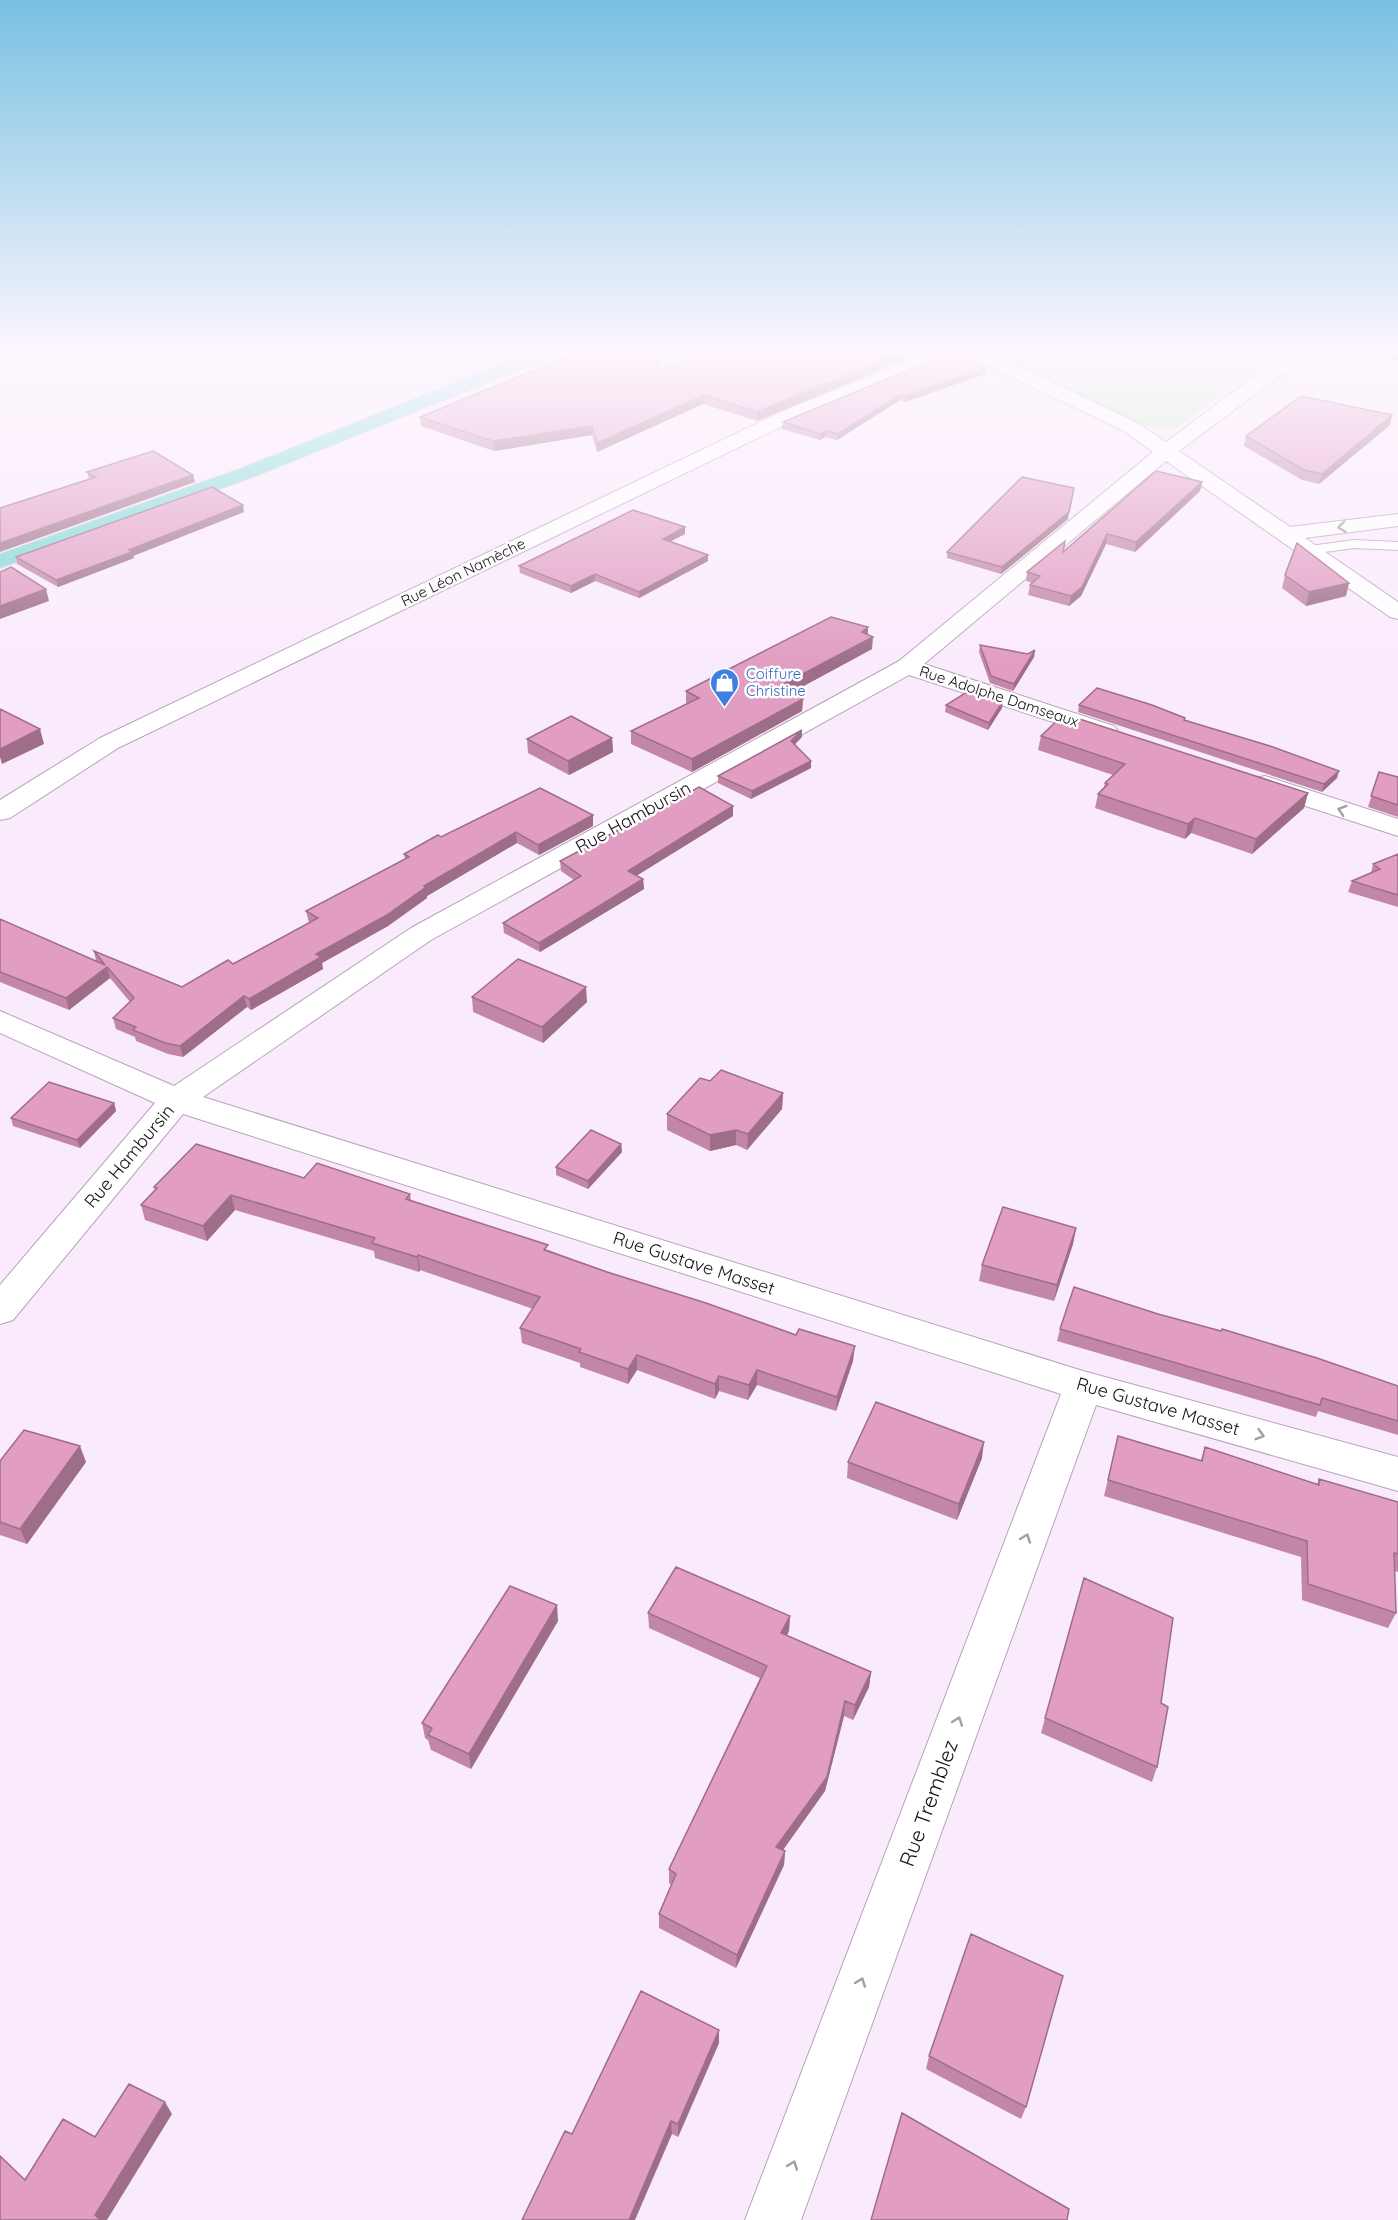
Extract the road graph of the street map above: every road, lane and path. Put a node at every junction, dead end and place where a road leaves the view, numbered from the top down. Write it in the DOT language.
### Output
graph roads {
  1 [pos="282,459"];
  2 [pos="699,459"];
  3 [pos="1157,459"];
  4 [pos="1177,459"];
  5 [pos="1398,520"];
  6 [pos="1287,534"];
  7 [pos="1398,546"];
  8 [pos="1310,550"];
  9 [pos="0,561"];
  10 [pos="1396,607"];
  11 [pos="907,666"];
  12 [pos="1130,740"];
  13 [pos="1242,776"];
  14 [pos="0,812"];
  15 [pos="1398,828"];
  16 [pos="0,1021"];
  17 [pos="176,1100"];
  18 [pos="0,1310"];
  19 [pos="1083,1386"];
  20 [pos="1398,1474"];
  21 [pos="773,2220"];
  1 -- 9 [label="main road"];
  2 -- 14 [label="street, Rue Léon Namèche"];
  3 -- 11 [label="street, Rue Hambursin"];
  4 -- 6 [label="street"];
  5 -- 6 [label="street, one-way"];
  6 -- 8 [label="street"];
  7 -- 8 [label="lane"];
  8 -- 10 [label="street"];
  11 -- 12 [label="street, Rue Adolphe Damseaux"];
  11 -- 17 [label="street, Rue Hambursin"];
  15 -- 13 [label="street, one-way"];
  16 -- 17 [label="street, Rue Gustave Masset"];
  17 -- 18 [label="street, Rue Hambursin"];
  17 -- 19 [label="street, Rue Gustave Masset"];
  19 -- 20 [label="street, Rue Gustave Masset, one-way"];
  21 -- 19 [label="street, Rue Tremblez, one-way"];
}
